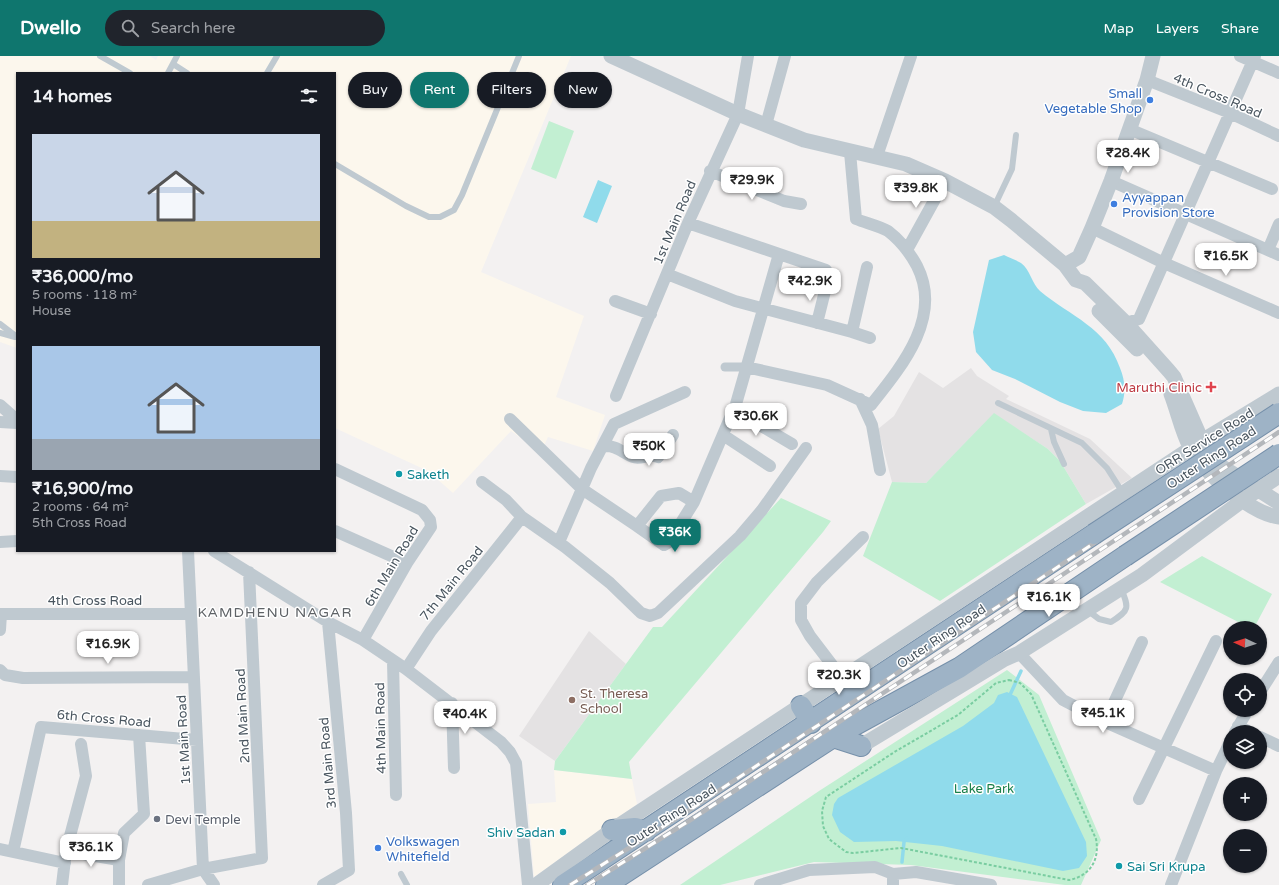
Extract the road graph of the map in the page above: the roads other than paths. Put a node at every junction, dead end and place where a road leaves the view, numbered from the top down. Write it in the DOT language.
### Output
graph roads {
  1 [pos="100,56"];
  2 [pos="177,56"];
  3 [pos="277,56"];
  4 [pos="519,56"];
  5 [pos="611,56"];
  6 [pos="748,56"];
  7 [pos="786,56"];
  8 [pos="911,56"];
  9 [pos="1153,56"];
  10 [pos="1240,56"];
  11 [pos="1254,59"];
  12 [pos="173,64"];
  13 [pos="128,72"];
  14 [pos="169,72"];
  15 [pos="186,72"];
  16 [pos="268,72"];
  17 [pos="1279,73"];
  18 [pos="1147,80"];
  19 [pos="1230,113"];
  20 [pos="738,114"];
  21 [pos="766,125"];
  22 [pos="1129,129"];
  23 [pos="1016,135"];
  24 [pos="1279,136"];
  25 [pos="850,152"];
  26 [pos="877,156"];
  27 [pos="1208,163"];
  28 [pos="336,165"];
  29 [pos="710,171"];
  30 [pos="945,181"];
  31 [pos="1111,181"];
  32 [pos="1272,189"];
  33 [pos="801,204"];
  34 [pos="994,207"];
  35 [pos="1186,213"];
  36 [pos="688,223"];
  37 [pos="1279,224"];
  38 [pos="1092,228"];
  39 [pos="908,248"];
  40 [pos="1268,250"];
  41 [pos="779,254"];
  42 [pos="1279,255"];
  43 [pos="1164,263"];
  44 [pos="1065,265"];
  45 [pos="868,267"];
  46 [pos="826,270"];
  47 [pos="667,274"];
  48 [pos="1076,280"];
  49 [pos="826,287"];
  50 [pos="615,301"];
  51 [pos="763,309"];
  52 [pos="1279,313"];
  53 [pos="651,314"];
  54 [pos="817,323"];
  55 [pos="1126,323"];
  56 [pos="0,324"];
  57 [pos="852,332"];
  58 [pos="0,333"];
  59 [pos="16,336"];
  60 [pos="16,337"];
  61 [pos="870,338"];
  62 [pos="725,367"];
  63 [pos="746,367"];
  64 [pos="685,392"];
  65 [pos="1279,394"];
  66 [pos="616,396"];
  67 [pos="860,399"];
  68 [pos="998,404"];
  69 [pos="0,405"];
  70 [pos="734,410"];
  71 [pos="1279,413"];
  72 [pos="16,419"];
  73 [pos="510,419"];
  74 [pos="0,422"];
  75 [pos="16,423"];
  76 [pos="1051,429"];
  77 [pos="723,434"];
  78 [pos="673,435"];
  79 [pos="792,444"];
  80 [pos="1197,445"];
  81 [pos="604,446"];
  82 [pos="806,448"];
  83 [pos="1279,454"];
  84 [pos="1064,464"];
  85 [pos="770,466"];
  86 [pos="336,469"];
  87 [pos="880,470"];
  88 [pos="0,476"];
  89 [pos="1279,476"];
  90 [pos="16,477"];
  91 [pos="482,482"];
  92 [pos="582,489"];
  93 [pos="1126,490"];
  94 [pos="1257,490"];
  95 [pos="1243,500"];
  96 [pos="694,502"];
  97 [pos="1279,503"];
  98 [pos="522,517"];
  99 [pos="1279,517"];
  100 [pos="637,526"];
  101 [pos="336,531"];
  102 [pos="863,537"];
  103 [pos="16,541"];
  104 [pos="0,542"];
  105 [pos="558,542"];
  106 [pos="188,552"];
  107 [pos="216,552"];
  108 [pos="407,563"];
  109 [pos="249,572"];
  110 [pos="1121,588"];
  111 [pos="1087,610"];
  112 [pos="0,614"];
  113 [pos="190,614"];
  114 [pos="328,622"];
  115 [pos="0,630"];
  116 [pos="363,640"];
  117 [pos="1216,641"];
  118 [pos="1142,642"];
  119 [pos="1019,653"];
  120 [pos="393,661"];
  121 [pos="1279,662"];
  122 [pos="406,669"];
  123 [pos="0,670"];
  124 [pos="194,677"];
  125 [pos="842,678"];
  126 [pos="1267,681"];
  127 [pos="452,703"];
  128 [pos="806,714"];
  129 [pos="1105,722"];
  130 [pos="139,735"];
  131 [pos="833,737"];
  132 [pos="197,740"];
  133 [pos="1267,740"];
  134 [pos="81,744"];
  135 [pos="861,746"];
  136 [pos="1279,746"];
  137 [pos="1164,749"];
  138 [pos="1223,756"];
  139 [pos="454,768"];
  140 [pos="1216,771"];
  141 [pos="396,795"];
  142 [pos="1139,799"];
  143 [pos="612,830"];
  144 [pos="646,831"];
  145 [pos="0,849"];
  146 [pos="66,851"];
  147 [pos="13,852"];
  148 [pos="119,860"];
  149 [pos="65,863"];
  150 [pos="203,869"];
  151 [pos="401,874"];
  152 [pos="893,880"];
  153 [pos="173,882"];
  154 [pos="612,883"];
  155 [pos="62,885"];
  156 [pos="119,885"];
  157 [pos="148,885"];
  158 [pos="214,885"];
  159 [pos="323,885"];
  160 [pos="407,885"];
  161 [pos="528,885"];
  162 [pos="536,885"];
  163 [pos="563,885"];
  164 [pos="760,885"];
  165 [pos="991,885"];
  166 [pos="1171,885"];
  1 -- 13 [label="lane"];
  2 -- 12 [label="lane"];
  3 -- 16 [label="lane"];
  4 -- 28 [label="lane"];
  5 -- 20 [label="street"];
  6 -- 20 [label="street, 1st Main Road"];
  7 -- 21 [label="street"];
  8 -- 26 [label="street"];
  9 -- 18 [label="street"];
  10 -- 11 [label="street"];
  11 -- 17 [label="street"];
  11 -- 19 [label="street"];
  12 -- 14 [label="lane"];
  12 -- 15 [label="lane"];
  18 -- 19 [label="street, 4th Cross Road"];
  18 -- 22 [label="street"];
  19 -- 24 [label="street, 4th Cross Road"];
  19 -- 27 [label="street"];
  20 -- 21 [label="street"];
  20 -- 29 [label="street, 1st Main Road"];
  21 -- 25 [label="street"];
  22 -- 27 [label="street"];
  22 -- 31 [label="street"];
  23 -- 34 [label="lane"];
  25 -- 26 [label="street"];
  25 -- 39 [label="street"];
  26 -- 30 [label="street"];
  27 -- 32 [label="street"];
  27 -- 35 [label="street"];
  29 -- 33 [label="street"];
  29 -- 36 [label="street, 1st Main Road"];
  30 -- 34 [label="street"];
  30 -- 39 [label="street"];
  31 -- 35 [label="street"];
  31 -- 38 [label="street"];
  34 -- 44 [label="street"];
  35 -- 40 [label="street"];
  35 -- 43 [label="street"];
  36 -- 41 [label="street"];
  36 -- 47 [label="street, 1st Main Road"];
  37 -- 40 [label="street"];
  38 -- 43 [label="street"];
  38 -- 44 [label="street"];
  39 -- 67 [label="street"];
  40 -- 42 [label="street"];
  41 -- 46 [label="street"];
  41 -- 51 [label="street"];
  43 -- 52 [label="street"];
  43 -- 55 [label="street"];
  44 -- 48 [label="street"];
  45 -- 57 [label="street"];
  47 -- 51 [label="street"];
  47 -- 53 [label="street, 1st Main Road"];
  48 -- 55 [label="street"];
  48 -- 80 [label="street"];
  49 -- 54 [label="street"];
  50 -- 53 [label="street"];
  51 -- 54 [label="street"];
  51 -- 63 [label="street"];
  53 -- 66 [label="street, 1st Main Road"];
  54 -- 57 [label="street"];
  55 -- 80 [label="street"];
  56 -- 59 [label="lane"];
  57 -- 61 [label="street"];
  58 -- 60 [label="lane"];
  62 -- 63 [label="street"];
  63 -- 67 [label="street"];
  63 -- 70 [label="street"];
  64 -- 81 [label="street"];
  65 -- 80 [label="street, ORR Service Road"];
  67 -- 87 [label="street"];
  68 -- 76 [label="lane"];
  69 -- 72 [label="street"];
  70 -- 77 [label="street"];
  70 -- 79 [label="street"];
  71 -- 128 [label="highway, Outer Ring Road, bridge"];
  73 -- 92 [label="street"];
  74 -- 75 [label="street"];
  76 -- 84 [label="lane"];
  76 -- 93 [label="lane"];
  77 -- 85 [label="street"];
  77 -- 96 [label="street"];
  78 -- 81 [label="street"];
  80 -- 93 [label="street, ORR Service Road"];
  80 -- 94 [label="street"];
  80 -- 95 [label="street"];
  81 -- 92 [label="street"];
  82 -- 105 [label="street"];
  83 -- 131 [label="highway, Outer Ring Road, bridge"];
  86 -- 108 [label="street, 6th Main Road"];
  88 -- 90 [label="street"];
  89 -- 94 [label="street"];
  91 -- 98 [label="street"];
  92 -- 100 [label="street"];
  92 -- 105 [label="street"];
  93 -- 125 [label="street, ORR Service Road"];
  94 -- 95 [label="street"];
  94 -- 97 [label="street"];
  95 -- 99 [label="street"];
  95 -- 110 [label="street"];
  96 -- 100 [label="street"];
  96 -- 100 [label="street"];
  98 -- 105 [label="street"];
  98 -- 122 [label="street, 7th Main Road"];
  101 -- 108 [label="street"];
  102 -- 125 [label="street"];
  103 -- 104 [label="street"];
  106 -- 113 [label="street, 1st Main Road"];
  107 -- 109 [label="street"];
  108 -- 116 [label="street, 6th Main Road"];
  109 -- 114 [label="street"];
  109 -- 150 [label="street, 2nd Main Road"];
  110 -- 111 [label="street"];
  110 -- 111 [label="lane"];
  111 -- 119 [label="street"];
  112 -- 113 [label="street, 4th Cross Road"];
  112 -- 115 [label="street"];
  113 -- 124 [label="street, 1st Main Road"];
  114 -- 116 [label="street"];
  114 -- 159 [label="street, 3rd Main Road"];
  116 -- 120 [label="street"];
  117 -- 137 [label="street"];
  118 -- 129 [label="street"];
  119 -- 129 [label="street"];
  119 -- 135 [label="street"];
  120 -- 122 [label="street"];
  120 -- 141 [label="street, 4th Main Road"];
  121 -- 126 [label="street"];
  122 -- 127 [label="street"];
  123 -- 124 [label="street"];
  124 -- 132 [label="street, 1st Main Road"];
  125 -- 128 [label="street, ORR Service Road"];
  127 -- 139 [label="street"];
  127 -- 161 [label="street"];
  128 -- 143 [label="street, ORR Service Road"];
  128 -- 144 [label="highway, Outer Ring Road"];
  129 -- 137 [label="street"];
  130 -- 132 [label="street, 6th Cross Road"];
  130 -- 147 [label="street, 6th Cross Road"];
  130 -- 148 [label="street"];
  131 -- 135 [label="highway"];
  131 -- 154 [label="highway, Outer Ring Road"];
  132 -- 150 [label="street, 1st Main Road"];
  133 -- 136 [label="street"];
  134 -- 146 [label="street"];
  137 -- 140 [label="street"];
  137 -- 142 [label="street"];
  138 -- 140 [label="street"];
  140 -- 166 [label="street"];
  143 -- 144 [label="highway"];
  143 -- 162 [label="street, ORR Service Road"];
  144 -- 163 [label="highway, Outer Ring Road"];
  145 -- 147 [label="street"];
  146 -- 148 [label="street"];
  146 -- 149 [label="street"];
  147 -- 149 [label="street"];
  148 -- 156 [label="street"];
  149 -- 155 [label="street"];
  150 -- 153 [label="street"];
  150 -- 158 [label="street"];
  151 -- 160 [label="lane"];
  152 -- 164 [label="street"];
  152 -- 165 [label="street"];
  153 -- 157 [label="street"];
}
